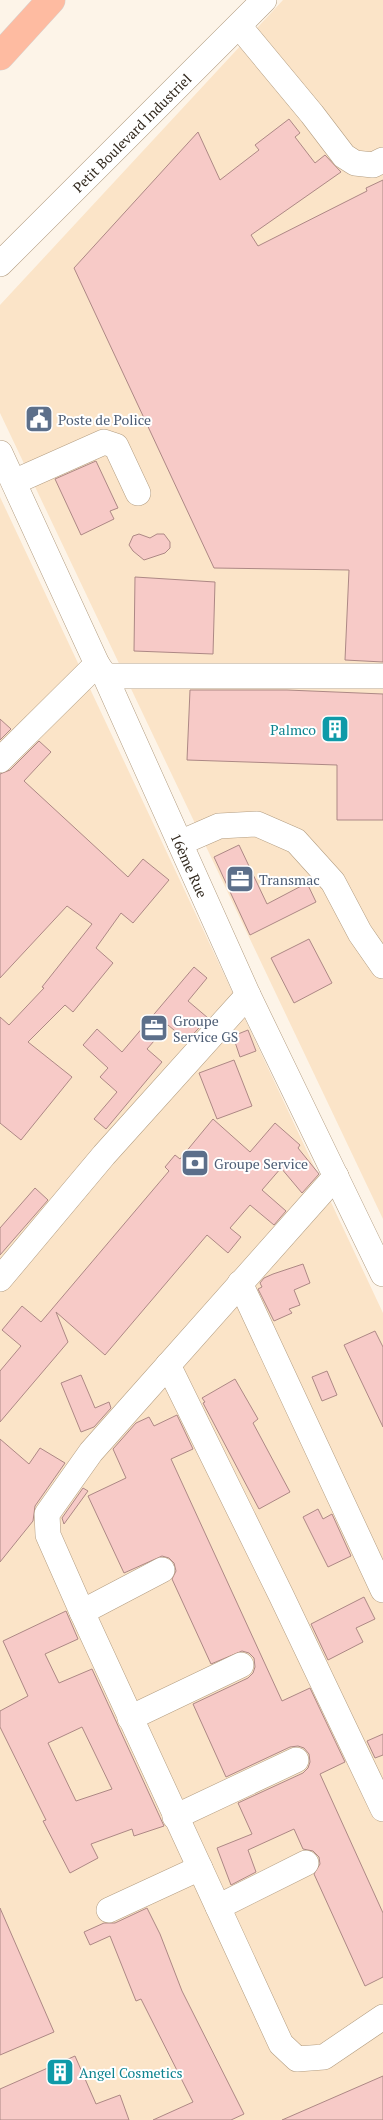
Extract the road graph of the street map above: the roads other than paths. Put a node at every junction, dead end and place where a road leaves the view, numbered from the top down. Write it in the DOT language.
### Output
graph roads {
  1 [pos="51,0"];
  2 [pos="264,0"];
  3 [pos="239,26"];
  4 [pos="0,56"];
  5 [pos="383,160"];
  6 [pos="0,264"];
  7 [pos="0,453"];
  8 [pos="14,482"];
  9 [pos="138,492"];
  10 [pos="101,670"];
  11 [pos="383,676"];
  12 [pos="0,760"];
  13 [pos="180,843"];
  14 [pos="383,966"];
  15 [pos="248,995"];
  16 [pos="336,1176"];
  17 [pos="383,1274"];
  18 [pos="0,1279"];
  19 [pos="240,1283"];
  20 [pos="168,1365"];
  21 [pos="162,1570"];
  22 [pos="383,1590"];
  23 [pos="82,1612"];
  24 [pos="241,1665"];
  25 [pos="130,1718"];
  26 [pos="296,1760"];
  27 [pos="383,1809"];
  28 [pos="175,1817"];
  29 [pos="306,1863"];
  30 [pos="200,1868"];
  31 [pos="218,1907"];
  32 [pos="108,1910"];
  33 [pos="383,2016"];
  1 -- 4 [label="highway"];
  2 -- 3 [label="street, Petit Boulevard Industriel"];
  3 -- 5 [label="street"];
  3 -- 6 [label="street, Petit Boulevard Industriel"];
  7 -- 8 [label="street, 16ème Rue"];
  8 -- 9 [label="street"];
  8 -- 10 [label="street, 16ème Rue"];
  10 -- 11 [label="street"];
  10 -- 12 [label="street"];
  10 -- 13 [label="street, 16ème Rue"];
  13 -- 14 [label="street"];
  13 -- 15 [label="street, 16ème Rue"];
  15 -- 16 [label="street, 16ème Rue"];
  15 -- 18 [label="street"];
  16 -- 17 [label="street, 16ème Rue"];
  16 -- 19 [label="street"];
  19 -- 20 [label="street"];
  19 -- 22 [label="street"];
  20 -- 23 [label="street"];
  20 -- 27 [label="street"];
  21 -- 23 [label="street"];
  23 -- 25 [label="street"];
  24 -- 25 [label="street"];
  25 -- 28 [label="street"];
  26 -- 28 [label="street"];
  28 -- 30 [label="street"];
  29 -- 31 [label="street"];
  30 -- 31 [label="street"];
  30 -- 32 [label="street"];
  31 -- 33 [label="street"];
}
